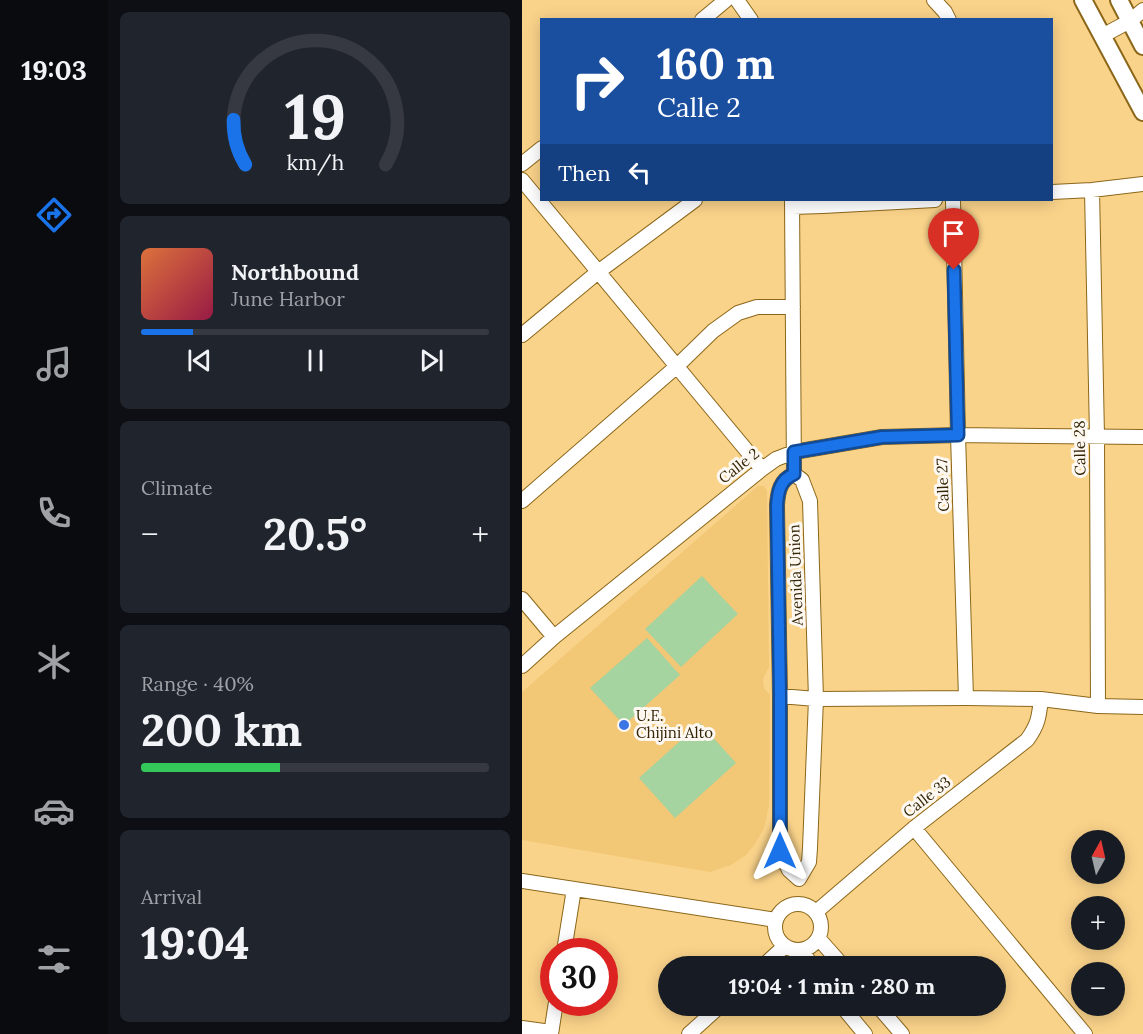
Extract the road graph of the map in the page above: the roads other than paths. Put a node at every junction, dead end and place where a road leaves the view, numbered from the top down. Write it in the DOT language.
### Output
graph roads {
  1 [pos="726,0"];
  2 [pos="737,0"];
  3 [pos="934,0"];
  4 [pos="1083,0"];
  5 [pos="1119,0"];
  6 [pos="1137,16"];
  7 [pos="704,18"];
  8 [pos="750,18"];
  9 [pos="948,18"];
  10 [pos="1102,36"];
  11 [pos="1143,46"];
  12 [pos="1143,112"];
  13 [pos="540,150"];
  14 [pos="522,164"];
  15 [pos="522,180"];
  16 [pos="1143,184"];
  17 [pos="1092,190"];
  18 [pos="1053,192"];
  19 [pos="694,201"];
  20 [pos="887,201"];
  21 [pos="953,201"];
  22 [pos="792,203"];
  23 [pos="598,272"];
  24 [pos="793,307"];
  25 [pos="522,335"];
  26 [pos="676,366"];
  27 [pos="958,435"];
  28 [pos="1097,436"];
  29 [pos="1143,436"];
  30 [pos="794,452"];
  31 [pos="762,469"];
  32 [pos="794,474"];
  33 [pos="522,501"];
  34 [pos="522,598"];
  35 [pos="554,637"];
  36 [pos="522,666"];
  37 [pos="780,696"];
  38 [pos="966,698"];
  39 [pos="816,699"];
  40 [pos="1041,699"];
  41 [pos="1098,706"];
  42 [pos="1143,707"];
  43 [pos="914,828"];
  44 [pos="799,879"];
  45 [pos="522,880"];
  46 [pos="574,890"];
  47 [pos="798,904"];
  48 [pos="816,912"];
  49 [pos="776,921"];
  50 [pos="566,938"];
  51 [pos="819,939"];
  52 [pos="785,946"];
  53 [pos="804,950"];
  54 [pos="774,956"];
  55 [pos="806,956"];
  56 [pos="834,956"];
  57 [pos="554,1016"];
  58 [pos="709,1016"];
  59 [pos="850,1016"];
  60 [pos="886,1016"];
  61 [pos="522,1028"];
  62 [pos="551,1033"];
  63 [pos="689,1034"];
  64 [pos="866,1034"];
  65 [pos="902,1034"];
  66 [pos="1085,1034"];
  1 -- 7 [label="street"];
  2 -- 8 [label="street"];
  3 -- 9 [label="street"];
  4 -- 10 [label="street"];
  5 -- 6 [label="street"];
  6 -- 10 [label="street"];
  6 -- 11 [label="street"];
  10 -- 12 [label="street"];
  13 -- 14 [label="street"];
  15 -- 23 [label="street"];
  16 -- 17 [label="street"];
  17 -- 18 [label="street"];
  17 -- 28 [label="street, Calle 28"];
  19 -- 23 [label="street"];
  20 -- 22 [label="street"];
  21 -- 27 [label="street, Calle 27"];
  22 -- 24 [label="street"];
  23 -- 25 [label="street"];
  23 -- 26 [label="street"];
  24 -- 26 [label="street"];
  24 -- 30 [label="street"];
  26 -- 31 [label="street"];
  26 -- 33 [label="street"];
  27 -- 28 [label="street, Calle 2"];
  27 -- 30 [label="street, Calle 2"];
  27 -- 38 [label="street, Calle 27"];
  28 -- 29 [label="street, Calle 2"];
  28 -- 41 [label="street, Calle 28"];
  30 -- 31 [label="street, Calle 2"];
  30 -- 32 [label="street"];
  31 -- 35 [label="street, Calle 2"];
  32 -- 37 [label="street"];
  32 -- 39 [label="street, Avenida Union"];
  34 -- 35 [label="street"];
  35 -- 36 [label="street, Calle 2"];
  37 -- 39 [label="street"];
  37 -- 44 [label="street"];
  38 -- 39 [label="street"];
  38 -- 40 [label="street"];
  39 -- 44 [label="street, Avenida Union"];
  40 -- 41 [label="street"];
  40 -- 43 [label="street, Calle 33"];
  41 -- 42 [label="street"];
  43 -- 48 [label="street, Calle 33"];
  43 -- 66 [label="street"];
  44 -- 47 [label="street, Avenida Union"];
  45 -- 46 [label="street"];
  46 -- 49 [label="street"];
  46 -- 50 [label="street"];
  47 -- 48 [label="street"];
  47 -- 49 [label="street"];
  48 -- 51 [label="street"];
  49 -- 52 [label="street"];
  51 -- 53 [label="street"];
  51 -- 56 [label="street"];
  52 -- 53 [label="street"];
  52 -- 54 [label="street"];
  53 -- 55 [label="street"];
  57 -- 62 [label="street"];
  58 -- 63 [label="street"];
  59 -- 64 [label="street"];
  60 -- 65 [label="street"];
  61 -- 62 [label="street"];
}
